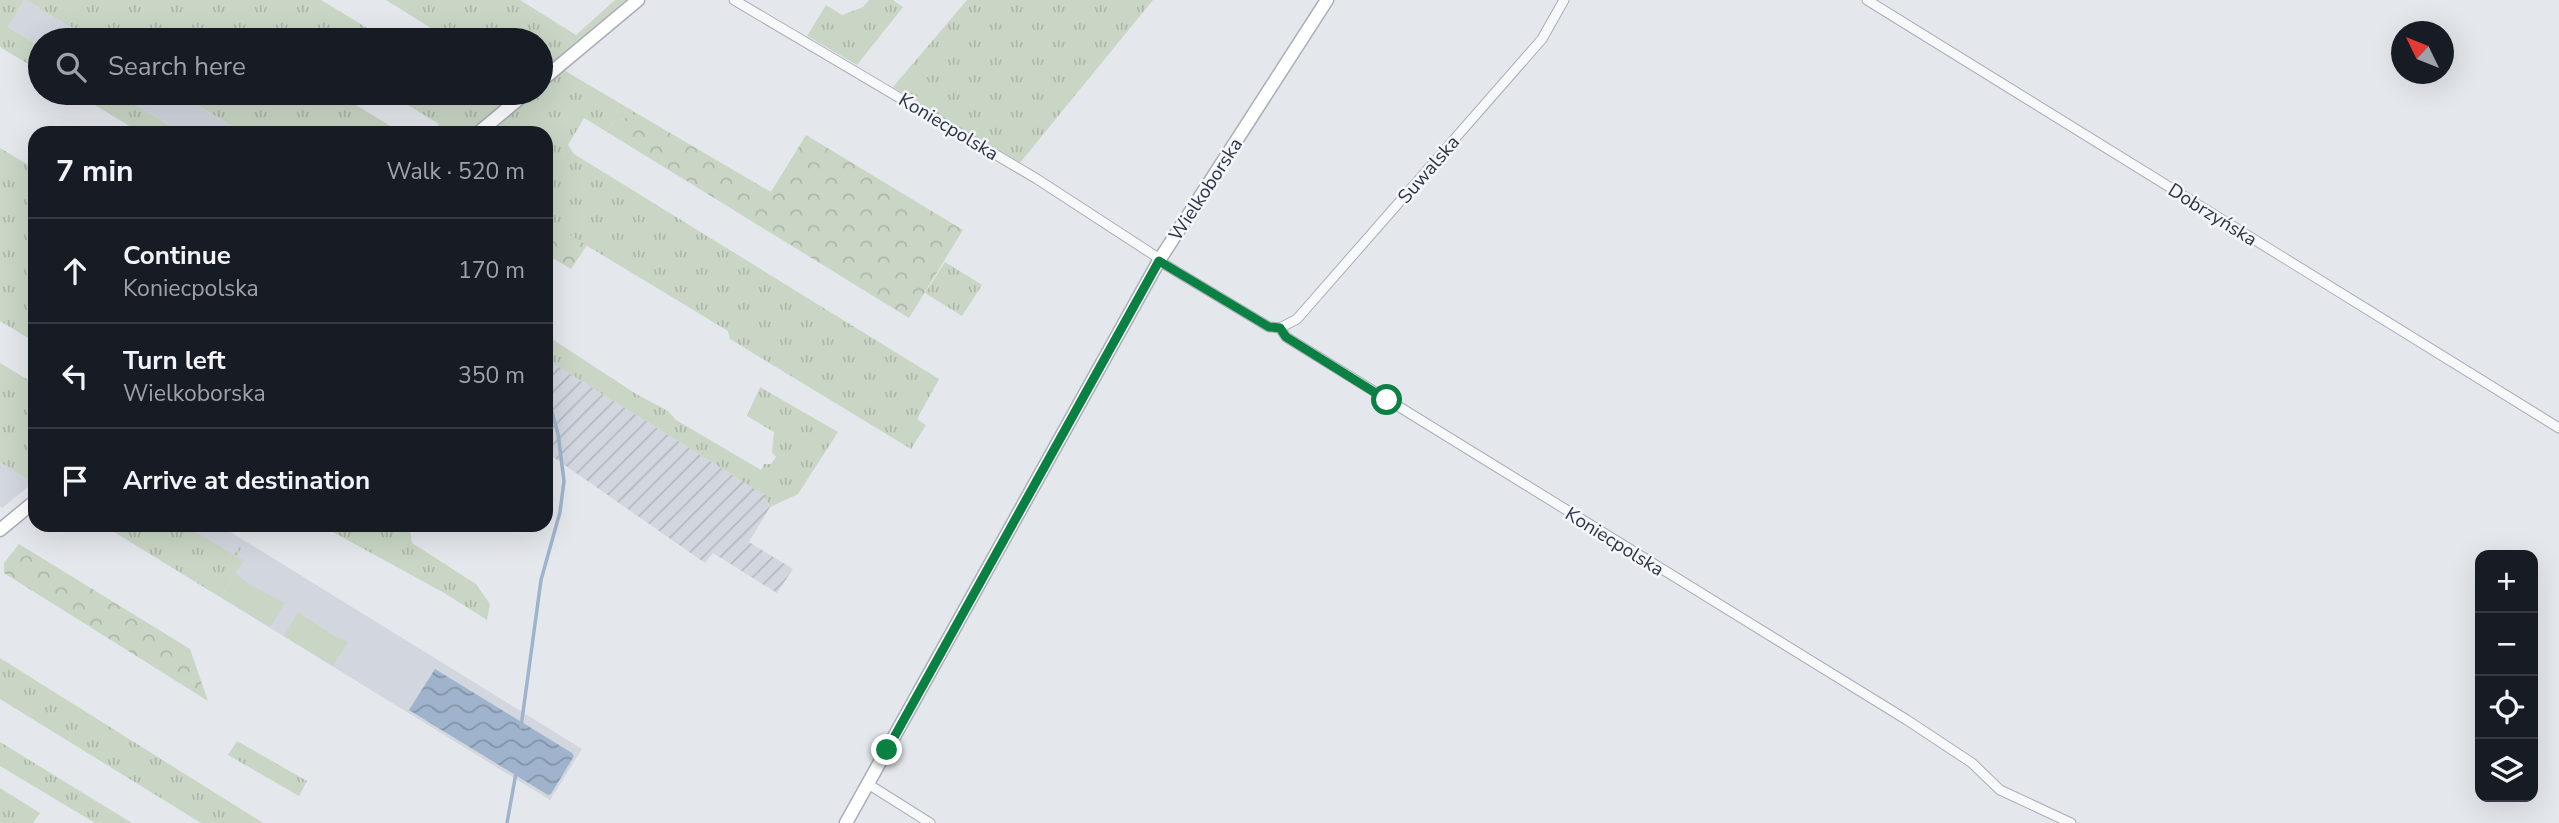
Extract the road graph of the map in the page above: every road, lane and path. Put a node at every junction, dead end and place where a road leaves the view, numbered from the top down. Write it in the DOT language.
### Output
graph roads {
  1 [pos="638,0"];
  2 [pos="734,0"];
  3 [pos="1326,0"];
  4 [pos="1564,0"];
  5 [pos="1867,0"];
  6 [pos="553,71"];
  7 [pos="512,105"];
  8 [pos="486,126"];
  9 [pos="1159,260"];
  10 [pos="1280,328"];
  11 [pos="2559,428"];
  12 [pos="28,507"];
  13 [pos="0,530"];
  14 [pos="868,785"];
  15 [pos="846,823"];
  16 [pos="930,823"];
  17 [pos="2071,823"];
  1 -- 6 [label="street"];
  2 -- 9 [label="street, Koniecpolska"];
  3 -- 9 [label="street, Wielkoborska"];
  4 -- 10 [label="street, Suwalska"];
  5 -- 11 [label="street, Dobrzyńska"];
  7 -- 8 [label="street"];
  9 -- 10 [label="street, Koniecpolska"];
  9 -- 14 [label="street, Wielkoborska"];
  10 -- 17 [label="street, Koniecpolska"];
  12 -- 13 [label="street"];
  14 -- 15 [label="street, Wielkoborska"];
  14 -- 16 [label="street"];
}
